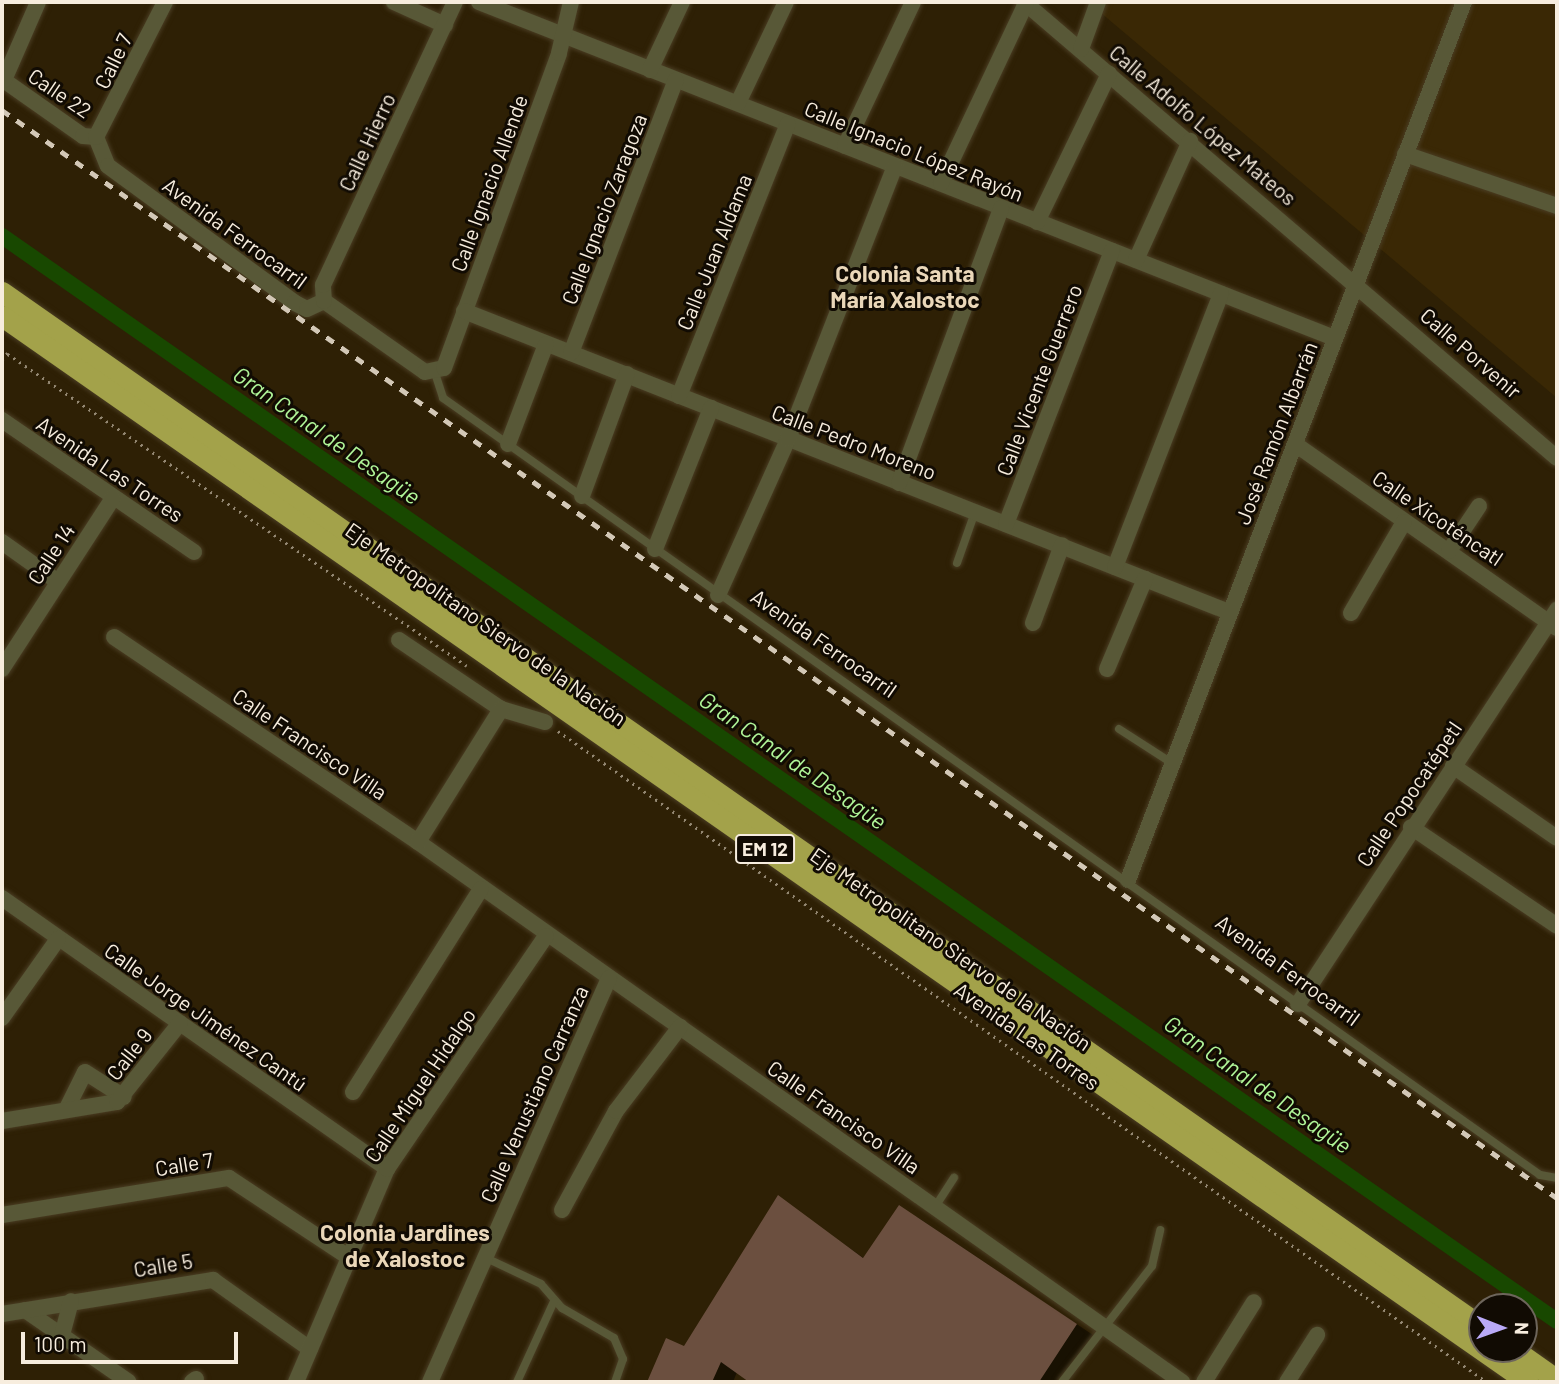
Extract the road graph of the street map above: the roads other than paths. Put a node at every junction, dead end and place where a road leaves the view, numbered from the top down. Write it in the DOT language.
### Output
graph roads {
  1 [pos="38,2"];
  2 [pos="165,2"];
  3 [pos="394,2"];
  4 [pos="455,2"];
  5 [pos="479,2"];
  6 [pos="571,2"];
  7 [pos="682,2"];
  8 [pos="786,2"];
  9 [pos="913,2"];
  10 [pos="1098,2"];
  11 [pos="1464,2"];
  12 [pos="1025,3"];
  13 [pos="445,25"];
  14 [pos="561,36"];
  15 [pos="1081,49"];
  16 [pos="650,70"];
  17 [pos="1109,74"];
  18 [pos="3,80"];
  19 [pos="676,80"];
  20 [pos="738,103"];
  21 [pos="788,124"];
  22 [pos="96,137"];
  23 [pos="1191,141"];
  24 [pos="845,146"];
  25 [pos="1405,154"];
  26 [pos="895,166"];
  27 [pos="941,183"];
  28 [pos="1557,206"];
  29 [pos="1001,208"];
  30 [pos="1037,222"];
  31 [pos="1112,251"];
  32 [pos="1136,261"];
  33 [pos="1356,280"];
  34 [pos="2,292"];
  35 [pos="1221,294"];
  36 [pos="324,301"];
  37 [pos="464,312"];
  38 [pos="2,316"];
  39 [pos="1334,338"];
  40 [pos="547,344"];
  41 [pos="571,353"];
  42 [pos="435,373"];
  43 [pos="627,374"];
  44 [pos="679,396"];
  45 [pos="711,408"];
  46 [pos="2,420"];
  47 [pos="789,439"];
  48 [pos="508,444"];
  49 [pos="1295,444"];
  50 [pos="1557,458"];
  51 [pos="899,483"];
  52 [pos="582,496"];
  53 [pos="113,498"];
  54 [pos="1479,506"];
  55 [pos="975,512"];
  56 [pos="1404,522"];
  57 [pos="1006,524"];
  58 [pos="2,542"];
  59 [pos="1062,545"];
  60 [pos="656,550"];
  61 [pos="1449,551"];
  62 [pos="194,552"];
  63 [pos="957,563"];
  64 [pos="1115,567"];
  65 [pos="1145,579"];
  66 [pos="58,582"];
  67 [pos="718,595"];
  68 [pos="1229,612"];
  69 [pos="1351,613"];
  70 [pos="1554,620"];
  71 [pos="1032,623"];
  72 [pos="114,637"];
  73 [pos="400,640"];
  74 [pos="4,662"];
  75 [pos="1107,669"];
  76 [pos="501,709"];
  77 [pos="545,722"];
  78 [pos="1119,729"];
  79 [pos="1172,762"];
  80 [pos="1453,766"];
  81 [pos="1411,827"];
  82 [pos="1557,838"];
  83 [pos="418,842"];
  84 [pos="1128,880"];
  85 [pos="481,889"];
  86 [pos="2,898"];
  87 [pos="1557,926"];
  88 [pos="547,936"];
  89 [pos="58,939"];
  90 [pos="609,978"];
  91 [pos="1298,1004"];
  92 [pos="3,1015"];
  93 [pos="180,1023"];
  94 [pos="680,1027"];
  95 [pos="352,1092"];
  96 [pos="124,1097"];
  97 [pos="66,1110"];
  98 [pos="2,1121"];
  99 [pos="387,1169"];
  100 [pos="954,1178"];
  101 [pos="1557,1178"];
  102 [pos="935,1207"];
  103 [pos="562,1210"];
  104 [pos="2,1215"];
  105 [pos="1160,1230"];
  106 [pos="484,1257"];
  107 [pos="350,1258"];
  108 [pos="71,1301"];
  109 [pos="554,1301"];
  110 [pos="1254,1302"];
  111 [pos="25,1310"];
  112 [pos="2,1314"];
  113 [pos="1468,1317"];
  114 [pos="1105,1327"];
  115 [pos="62,1335"];
  116 [pos="1317,1335"];
  117 [pos="310,1349"];
  118 [pos="1533,1363"];
  119 [pos="1557,1380"];
  120 [pos="129,1382"];
  121 [pos="296,1382"];
  122 [pos="430,1382"];
  123 [pos="517,1382"];
  124 [pos="615,1382"];
  125 [pos="1062,1382"];
  126 [pos="1182,1382"];
  127 [pos="1204,1382"];
  128 [pos="1287,1382"];
  129 [pos="1528,1382"];
  1 -- 18 [label="street"];
  2 -- 22 [label="street, Calle 7"];
  3 -- 13 [label="street"];
  4 -- 13 [label="street, Calle Hierro"];
  5 -- 14 [label="street, Calle Ignacio López Rayón"];
  6 -- 14 [label="street, Calle Ignacio Allende"];
  7 -- 16 [label="street"];
  8 -- 20 [label="street"];
  9 -- 24 [label="street"];
  10 -- 15 [label="street"];
  11 -- 25 [label="street, José Ramón Albarrán"];
  12 -- 15 [label="street, Calle Adolfo López Mateos"];
  12 -- 27 [label="street"];
  13 -- 36 [label="street, Calle Hierro"];
  14 -- 16 [label="street, Calle Ignacio López Rayón"];
  14 -- 37 [label="street, Calle Ignacio Allende"];
  15 -- 17 [label="street, Calle Adolfo López Mateos"];
  16 -- 19 [label="street, Calle Ignacio López Rayón"];
  17 -- 23 [label="street, Calle Adolfo López Mateos"];
  17 -- 30 [label="street"];
  18 -- 22 [label="street, Calle 22"];
  19 -- 20 [label="street, Calle Ignacio López Rayón"];
  19 -- 41 [label="street, Calle Ignacio Zaragoza"];
  20 -- 21 [label="street, Calle Ignacio López Rayón"];
  21 -- 24 [label="street, Calle Ignacio López Rayón"];
  21 -- 44 [label="street, Calle Juan Aldama"];
  22 -- 36 [label="street, Avenida Ferrocarril"];
  23 -- 32 [label="street"];
  23 -- 33 [label="street, Calle Adolfo López Mateos"];
  24 -- 26 [label="street, Calle Ignacio López Rayón"];
  25 -- 28 [label="street"];
  25 -- 33 [label="street, José Ramón Albarrán"];
  26 -- 27 [label="street, Calle Ignacio López Rayón"];
  26 -- 47 [label="street"];
  27 -- 29 [label="street, Calle Ignacio López Rayón"];
  29 -- 30 [label="street, Calle Ignacio López Rayón"];
  29 -- 51 [label="street"];
  30 -- 31 [label="street, Calle Ignacio López Rayón"];
  31 -- 32 [label="street, Calle Ignacio López Rayón"];
  31 -- 57 [label="street, Calle Vicente Guerrero"];
  32 -- 35 [label="street, Calle Ignacio López Rayón"];
  33 -- 39 [label="street, José Ramón Albarrán"];
  33 -- 50 [label="street, Calle Porvenir"];
  34 -- 113 [label="highway, Eje Metropolitano Siervo de la Nación / EM 12"];
  35 -- 39 [label="street, Calle Ignacio López Rayón"];
  35 -- 64 [label="street"];
  36 -- 42 [label="street, Avenida Ferrocarril"];
  37 -- 40 [label="street, Calle Pedro Moreno"];
  37 -- 42 [label="street, Calle Ignacio Allende"];
  38 -- 129 [label="highway, Eje Metropolitano Siervo de la Nación / EM 12"];
  39 -- 49 [label="street, José Ramón Albarrán"];
  40 -- 41 [label="street, Calle Pedro Moreno"];
  40 -- 48 [label="street"];
  41 -- 43 [label="street, Calle Pedro Moreno"];
  42 -- 48 [label="lane, Avenida Ferrocarril"];
  43 -- 44 [label="street, Calle Pedro Moreno"];
  43 -- 52 [label="street"];
  44 -- 45 [label="street, Calle Pedro Moreno"];
  45 -- 47 [label="street, Calle Pedro Moreno"];
  45 -- 60 [label="street"];
  46 -- 53 [label="street, Avenida Las Torres"];
  47 -- 51 [label="street, Calle Pedro Moreno"];
  47 -- 67 [label="street"];
  48 -- 52 [label="lane, Avenida Ferrocarril"];
  49 -- 56 [label="street, Calle Xicoténcatl"];
  49 -- 68 [label="street, José Ramón Albarrán"];
  51 -- 55 [label="street, Calle Pedro Moreno"];
  52 -- 60 [label="lane, Avenida Ferrocarril"];
  53 -- 62 [label="street, Avenida Las Torres"];
  53 -- 66 [label="street, Calle 14"];
  54 -- 61 [label="street"];
  55 -- 57 [label="street, Calle Pedro Moreno"];
  55 -- 63 [label="lane"];
  56 -- 61 [label="street, Calle Xicoténcatl"];
  56 -- 69 [label="street"];
  57 -- 59 [label="street, Calle Pedro Moreno"];
  58 -- 66 [label="street"];
  59 -- 64 [label="street, Calle Pedro Moreno"];
  59 -- 71 [label="street"];
  60 -- 67 [label="lane, Avenida Ferrocarril"];
  61 -- 70 [label="street, Calle Xicoténcatl"];
  64 -- 65 [label="street, Calle Pedro Moreno"];
  65 -- 68 [label="street, Calle Pedro Moreno"];
  65 -- 75 [label="street"];
  66 -- 74 [label="street, Calle 14"];
  67 -- 84 [label="lane, Avenida Ferrocarril"];
  68 -- 79 [label="street, José Ramón Albarrán"];
  70 -- 80 [label="street, Calle Popocatépetl"];
  72 -- 83 [label="street, Calle Francisco Villa"];
  73 -- 76 [label="street"];
  76 -- 77 [label="street"];
  76 -- 83 [label="street"];
  78 -- 79 [label="lane"];
  79 -- 84 [label="street, José Ramón Albarrán"];
  80 -- 81 [label="street, Calle Popocatépetl"];
  80 -- 82 [label="street"];
  81 -- 87 [label="street"];
  81 -- 91 [label="street, Calle Popocatépetl"];
  83 -- 85 [label="street, Calle Francisco Villa"];
  84 -- 91 [label="lane, Avenida Ferrocarril"];
  85 -- 88 [label="street, Calle Francisco Villa"];
  85 -- 95 [label="street"];
  86 -- 89 [label="street, Calle Jorge Jiménez Cantú"];
  88 -- 90 [label="street, Calle Francisco Villa"];
  88 -- 99 [label="street, Calle Miguel Hidalgo"];
  89 -- 92 [label="street"];
  89 -- 93 [label="street, Calle Jorge Jiménez Cantú"];
  90 -- 94 [label="street, Calle Francisco Villa"];
  90 -- 106 [label="street, Calle Venustiano Carranza"];
  91 -- 101 [label="lane, Avenida Ferrocarril"];
  93 -- 96 [label="street, Calle 9"];
  93 -- 99 [label="street, Calle Jorge Jiménez Cantú"];
  94 -- 102 [label="street, Calle Francisco Villa"];
  94 -- 103 [label="street"];
  96 -- 97 [label="street, Calle 9"];
  96 -- 97 [label="street, Calle 9"];
  97 -- 98 [label="street, Calle 9"];
  99 -- 107 [label="street, Calle Miguel Hidalgo"];
  100 -- 102 [label="lane"];
  102 -- 114 [label="street, Calle Francisco Villa"];
  104 -- 107 [label="street, Calle 7"];
  105 -- 114 [label="lane"];
  106 -- 109 [label="lane"];
  106 -- 122 [label="street, Calle Venustiano Carranza"];
  107 -- 117 [label="street, Calle Miguel Hidalgo"];
  108 -- 111 [label="street, Calle 5"];
  108 -- 115 [label="street"];
  108 -- 117 [label="street, Calle 5"];
  109 -- 123 [label="lane"];
  109 -- 124 [label="lane"];
  110 -- 127 [label="street"];
  111 -- 112 [label="street, Calle 5"];
  111 -- 115 [label="street"];
  114 -- 125 [label="lane"];
  114 -- 126 [label="street, Calle Francisco Villa"];
  115 -- 120 [label="street"];
  116 -- 128 [label="street"];
  117 -- 121 [label="street, Calle Miguel Hidalgo"];
  118 -- 119 [label="highway"];
}
